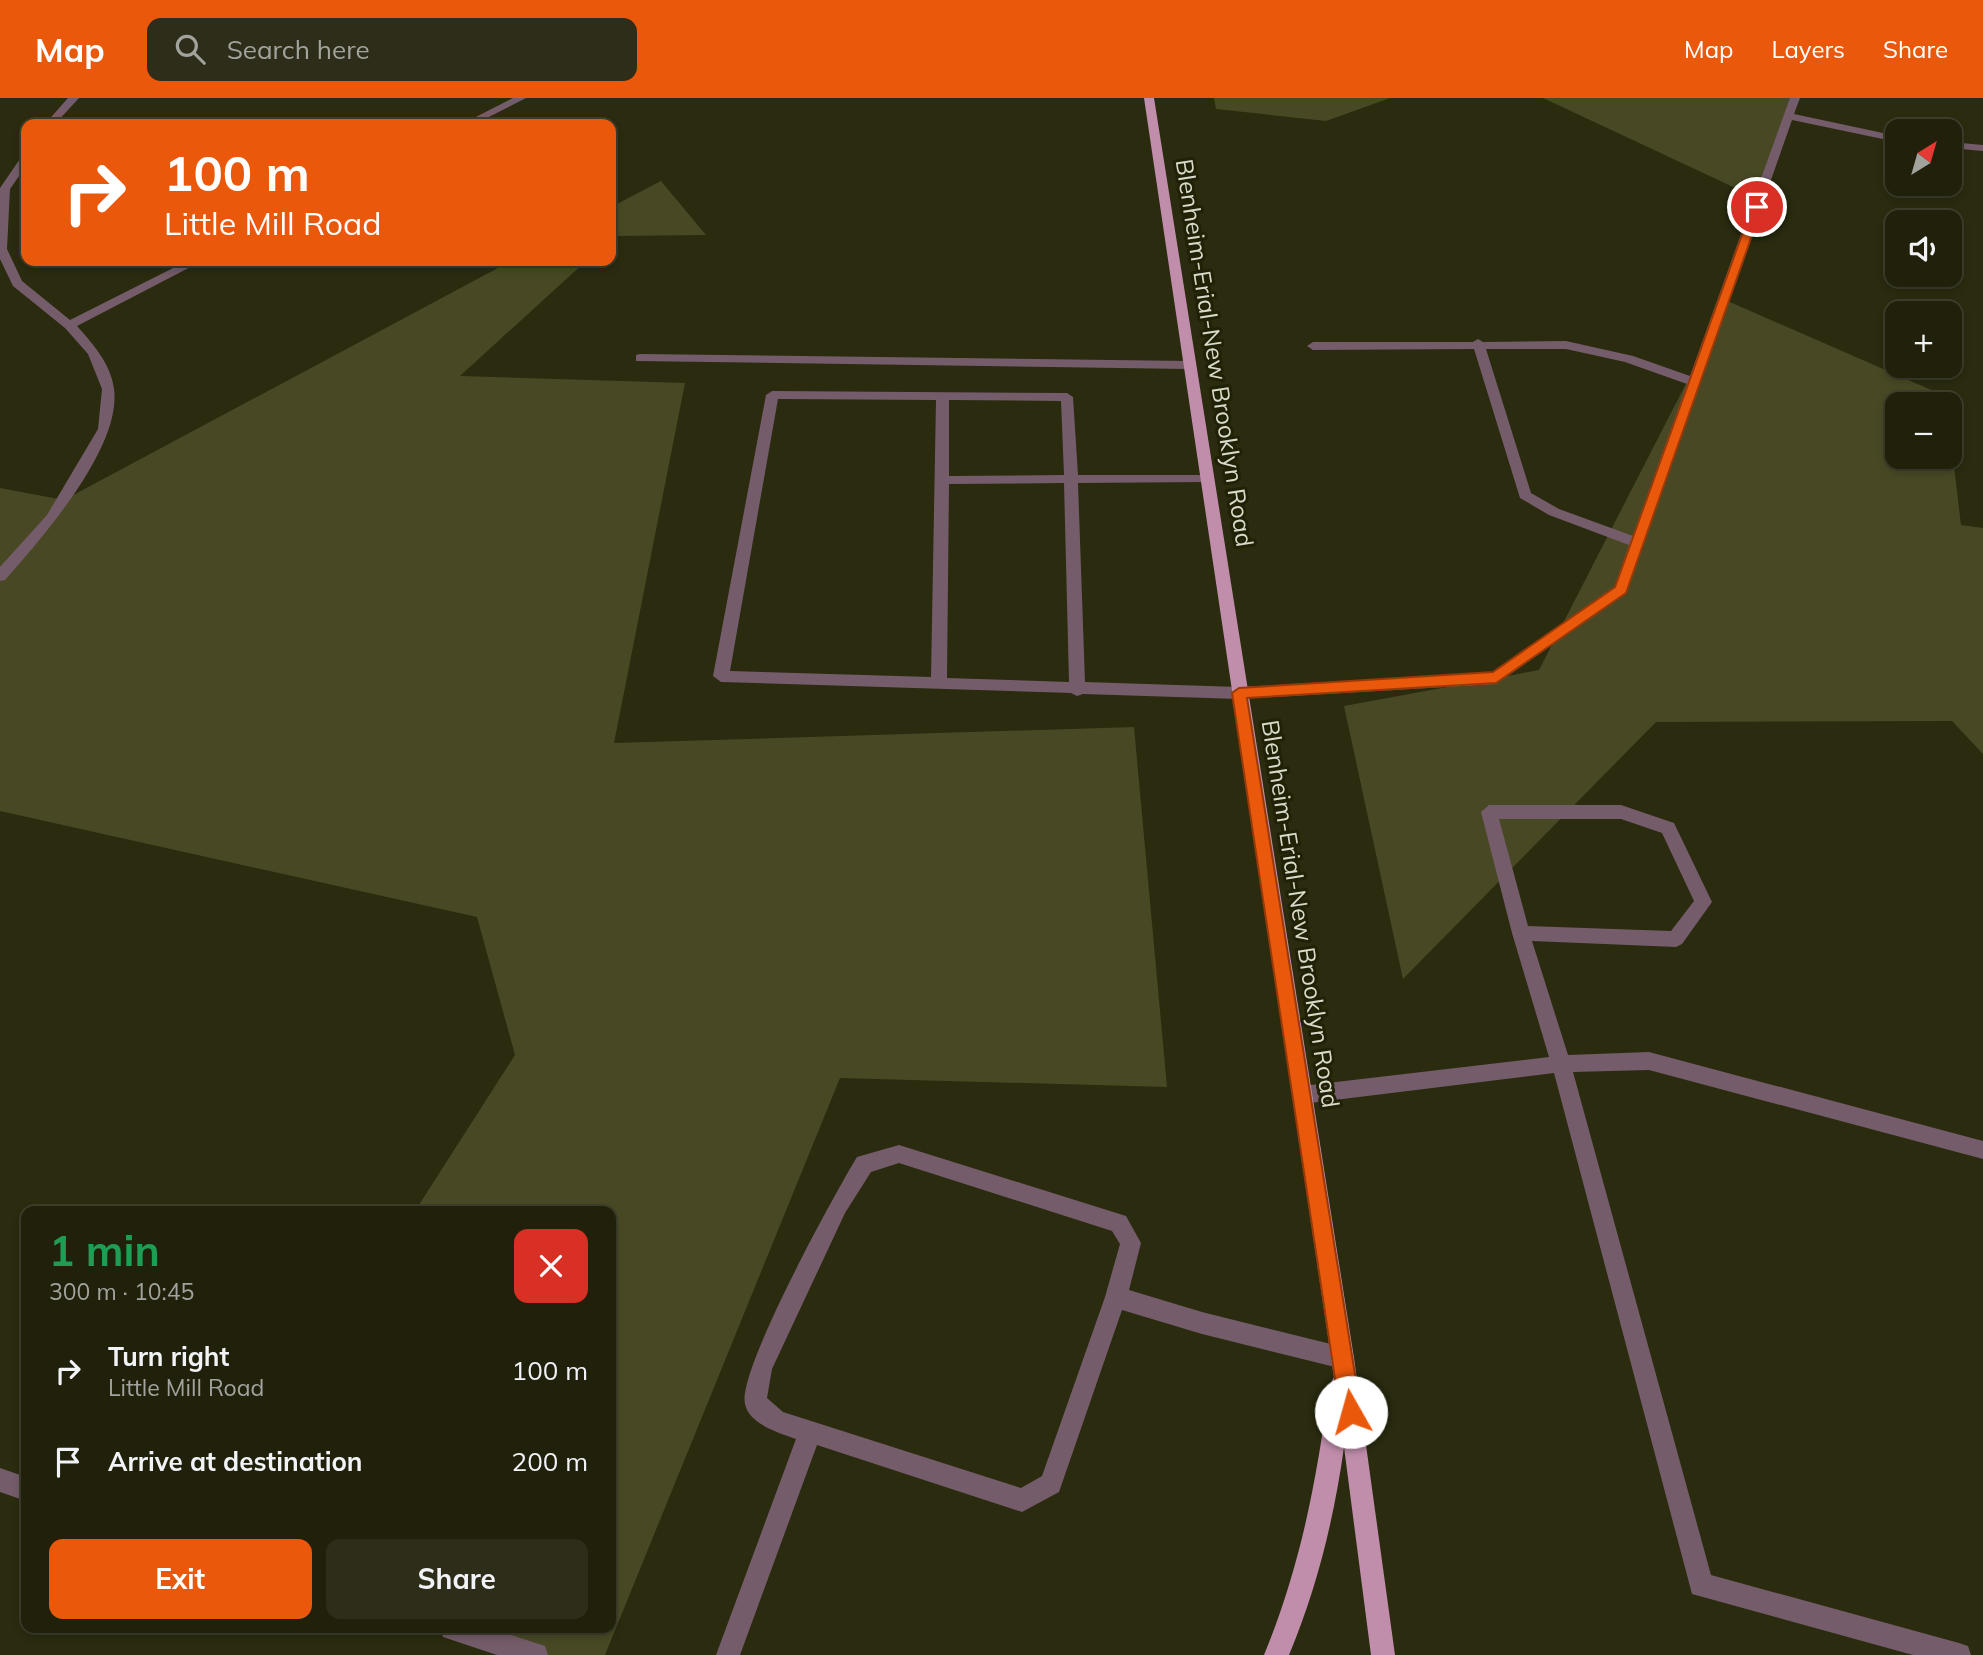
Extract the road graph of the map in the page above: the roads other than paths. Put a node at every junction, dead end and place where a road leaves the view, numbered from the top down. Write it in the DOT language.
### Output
graph roads {
  1 [pos="74,98"];
  2 [pos="521,98"];
  3 [pos="1149,98"];
  4 [pos="1796,98"];
  5 [pos="1789,116"];
  6 [pos="55,119"];
  7 [pos="477,119"];
  8 [pos="1885,136"];
  9 [pos="1962,146"];
  10 [pos="1983,148"];
  11 [pos="21,165"];
  12 [pos="186,266"];
  13 [pos="69,325"];
  14 [pos="1478,343"];
  15 [pos="1313,346"];
  16 [pos="640,358"];
  17 [pos="1188,365"];
  18 [pos="1695,382"];
  19 [pos="943,398"];
  20 [pos="1206,478"];
  21 [pos="1071,479"];
  22 [pos="942,480"];
  23 [pos="1637,543"];
  24 [pos="0,576"];
  25 [pos="939,681"];
  26 [pos="1077,690"];
  27 [pos="1239,693"];
  28 [pos="1521,933"];
  29 [pos="1561,1064"];
  30 [pos="1302,1095"];
  31 [pos="1983,1150"];
  32 [pos="1116,1297"];
  33 [pos="1343,1358"];
  34 [pos="810,1432"];
  35 [pos="0,1480"];
  36 [pos="21,1487"];
  37 [pos="468,1633"];
  38 [pos="536,1655"];
  39 [pos="728,1655"];
  40 [pos="1276,1655"];
  41 [pos="1383,1655"];
  42 [pos="1959,1655"];
  1 -- 6 [label="street"];
  2 -- 7 [label="street"];
  3 -- 17 [label="main road, Blenheim-Erial-New Brooklyn Road"];
  4 -- 5 [label="street"];
  5 -- 8 [label="street"];
  5 -- 18 [label="street"];
  9 -- 10 [label="street"];
  11 -- 13 [label="street"];
  12 -- 13 [label="street"];
  13 -- 24 [label="street"];
  14 -- 15 [label="street"];
  14 -- 18 [label="street"];
  14 -- 23 [label="street"];
  16 -- 17 [label="street"];
  17 -- 20 [label="main road, Blenheim-Erial-New Brooklyn Road"];
  18 -- 23 [label="street"];
  19 -- 21 [label="street"];
  19 -- 22 [label="street"];
  19 -- 25 [label="street"];
  20 -- 21 [label="street"];
  20 -- 27 [label="main road, Blenheim-Erial-New Brooklyn Road"];
  21 -- 22 [label="street"];
  21 -- 26 [label="street"];
  22 -- 25 [label="street"];
  23 -- 27 [label="street"];
  25 -- 26 [label="street"];
  26 -- 27 [label="street"];
  27 -- 30 [label="main road, Blenheim-Erial-New Brooklyn Road"];
  28 -- 28 [label="street"];
  28 -- 29 [label="street"];
  29 -- 30 [label="street"];
  29 -- 31 [label="street"];
  29 -- 42 [label="street"];
  30 -- 33 [label="main road, Blenheim-Erial-New Brooklyn Road"];
  32 -- 33 [label="street"];
  32 -- 34 [label="street"];
  32 -- 34 [label="street"];
  33 -- 40 [label="main road"];
  33 -- 41 [label="main road, Blenheim-Erial-New Brooklyn Road"];
  34 -- 39 [label="street"];
  35 -- 36 [label="street"];
  37 -- 38 [label="street"];
}
